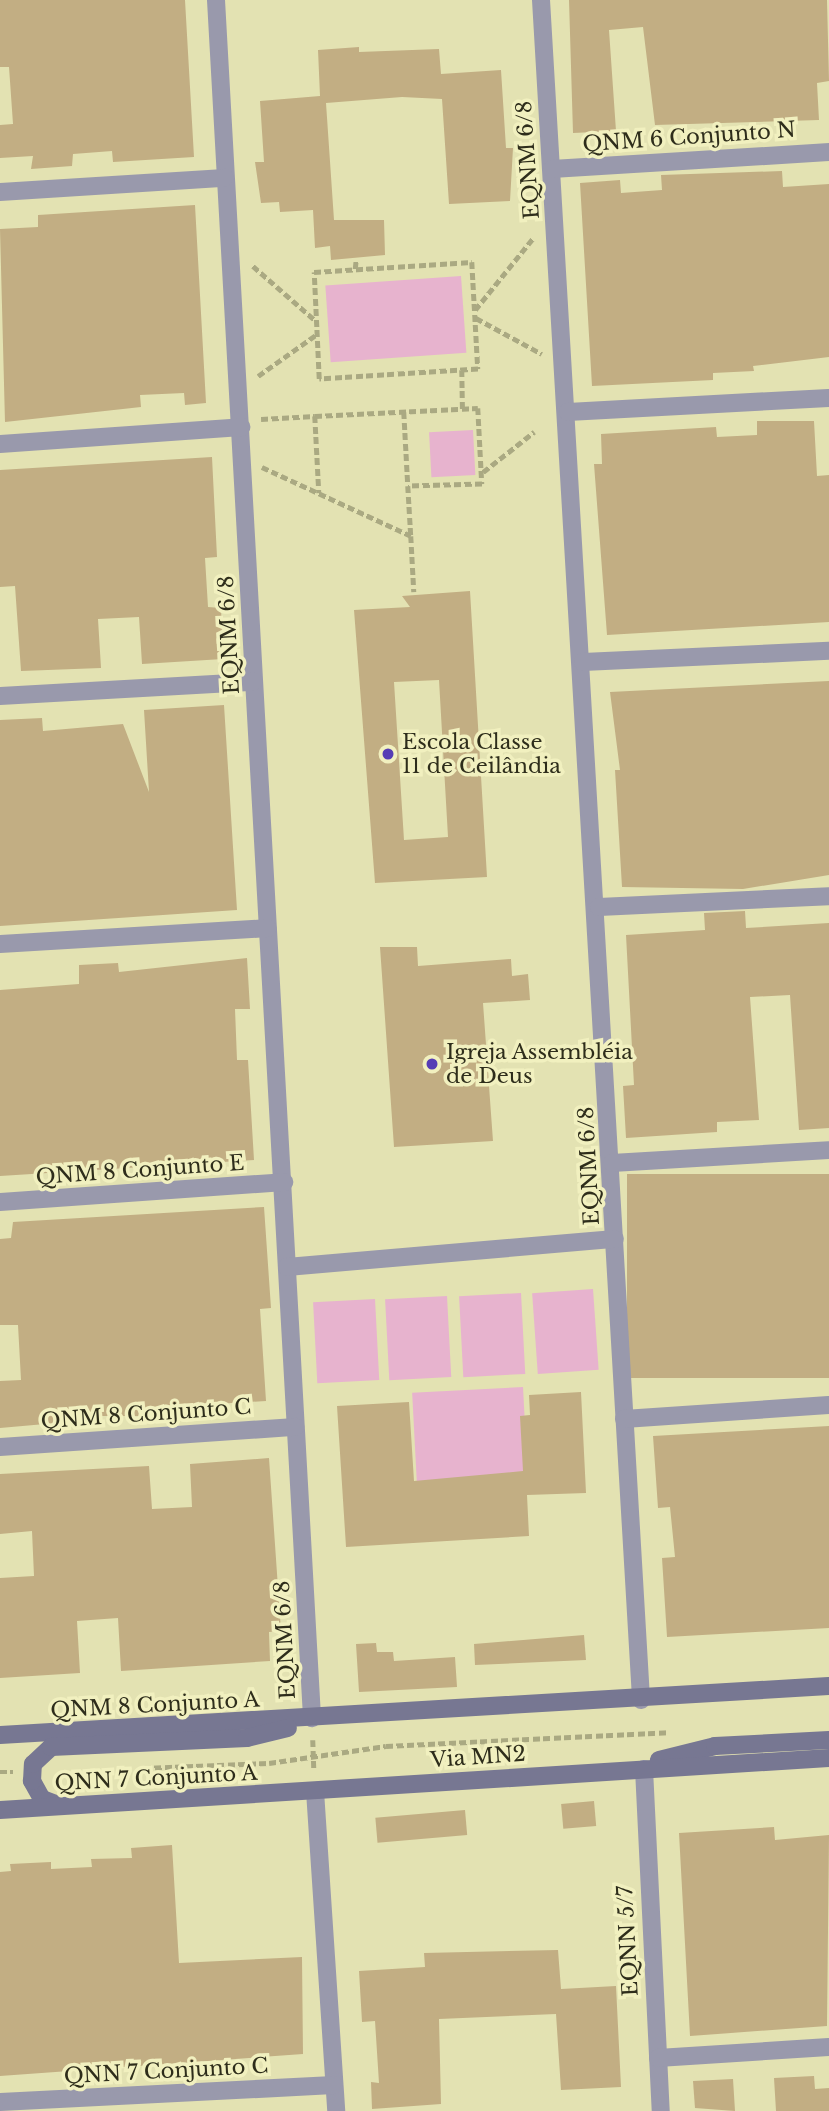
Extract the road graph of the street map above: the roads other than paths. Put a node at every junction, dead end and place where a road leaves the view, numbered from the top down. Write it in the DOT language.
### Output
graph roads {
  1 [pos="216,0"];
  2 [pos="541,0"];
  3 [pos="829,152"];
  4 [pos="552,169"];
  5 [pos="225,178"];
  6 [pos="0,192"];
  7 [pos="829,398"];
  8 [pos="568,412"];
  9 [pos="241,424"];
  10 [pos="0,444"];
  11 [pos="829,651"];
  12 [pos="583,662"];
  13 [pos="254,682"];
  14 [pos="0,696"];
  15 [pos="829,895"];
  16 [pos="599,907"];
  17 [pos="268,928"];
  18 [pos="0,944"];
  19 [pos="829,1150"];
  20 [pos="612,1163"];
  21 [pos="284,1182"];
  22 [pos="0,1202"];
  23 [pos="615,1239"];
  24 [pos="287,1267"];
  25 [pos="829,1405"];
  26 [pos="624,1419"];
  27 [pos="295,1427"];
  28 [pos="0,1447"];
  29 [pos="829,1686"];
  30 [pos="640,1700"];
  31 [pos="336,1717"];
  32 [pos="312,1718"];
  33 [pos="0,1735"];
  34 [pos="829,1740"];
  35 [pos="829,1758"];
  36 [pos="644,1769"];
  37 [pos="611,1771"];
  38 [pos="315,1791"];
  39 [pos="63,1806"];
  40 [pos="0,1810"];
  41 [pos="829,2048"];
  42 [pos="658,2058"];
  43 [pos="334,2085"];
  44 [pos="0,2102"];
  45 [pos="336,2111"];
  46 [pos="661,2111"];
  1 -- 5 [label="street, EQNM 6/8"];
  2 -- 4 [label="street, EQNM 6/8"];
  3 -- 4 [label="street, QNM 6 Conjunto N"];
  4 -- 8 [label="street, EQNM 6/8"];
  5 -- 6 [label="street"];
  5 -- 9 [label="street, EQNM 6/8"];
  7 -- 8 [label="street"];
  8 -- 12 [label="street, EQNM 6/8"];
  9 -- 10 [label="street"];
  9 -- 13 [label="street, EQNM 6/8"];
  11 -- 12 [label="street"];
  12 -- 16 [label="street, EQNM 6/8"];
  13 -- 14 [label="street"];
  13 -- 17 [label="street, EQNM 6/8"];
  15 -- 16 [label="street"];
  16 -- 20 [label="street, EQNM 6/8"];
  17 -- 18 [label="street"];
  17 -- 21 [label="street, EQNM 6/8"];
  19 -- 20 [label="street"];
  20 -- 23 [label="street, EQNM 6/8"];
  21 -- 22 [label="street, QNM 8 Conjunto E"];
  21 -- 24 [label="street, EQNM 6/8"];
  23 -- 24 [label="street, EQNM 6/8"];
  23 -- 26 [label="street, EQNM 6/8"];
  24 -- 27 [label="street, EQNM 6/8"];
  25 -- 26 [label="street"];
  26 -- 30 [label="street, EQNM 6/8"];
  27 -- 28 [label="street, QNM 8 Conjunto C"];
  27 -- 32 [label="street, EQNM 6/8"];
  29 -- 30 [label="main road"];
  30 -- 31 [label="main road"];
  31 -- 32 [label="main road"];
  31 -- 39 [label="main road"];
  32 -- 33 [label="main road, QNM 8 Conjunto A"];
  34 -- 37 [label="main road"];
  35 -- 36 [label="main road, Via MN2"];
  36 -- 37 [label="main road, Via MN2"];
  36 -- 42 [label="street, EQNN 5/7"];
  37 -- 38 [label="main road, Via MN2"];
  38 -- 39 [label="main road, QNN 7 Conjunto A"];
  38 -- 43 [label="street"];
  39 -- 40 [label="main road, QNN 7 Conjunto A"];
  41 -- 42 [label="street"];
  42 -- 46 [label="street, EQNN 5/7"];
  43 -- 44 [label="street, QNN 7 Conjunto C"];
  43 -- 45 [label="street"];
}
